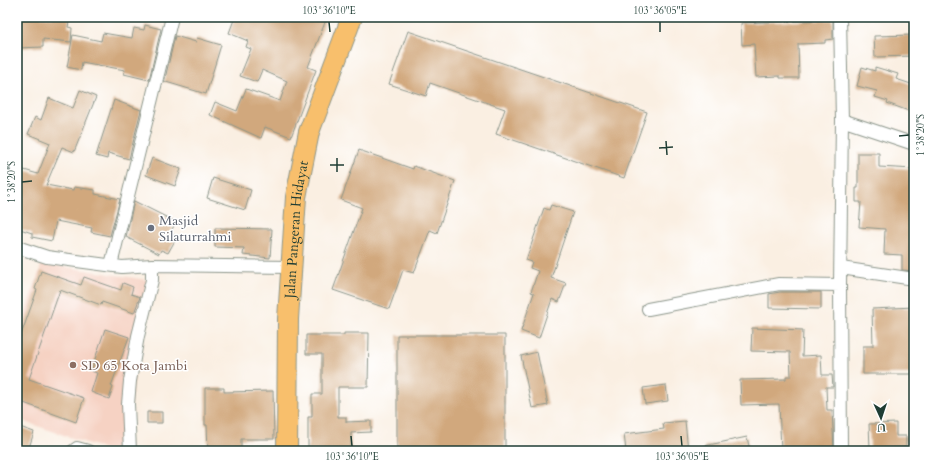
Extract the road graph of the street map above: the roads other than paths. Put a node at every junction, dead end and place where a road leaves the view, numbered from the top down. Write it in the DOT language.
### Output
graph roads {
  1 [pos="172,17"];
  2 [pos="352,17"];
  3 [pos="840,17"];
  4 [pos="842,120"];
  5 [pos="914,144"];
  6 [pos="17,247"];
  7 [pos="152,265"];
  8 [pos="111,266"];
  9 [pos="291,267"];
  10 [pos="841,268"];
  11 [pos="914,279"];
  12 [pos="840,285"];
  13 [pos="648,309"];
  14 [pos="73,451"];
  15 [pos="88,451"];
  16 [pos="130,451"];
  17 [pos="287,451"];
  18 [pos="841,451"];
  1 -- 8 [label="street"];
  2 -- 9 [label="highway, Jalan Pangeran Hidayat"];
  3 -- 4 [label="street"];
  4 -- 5 [label="street"];
  4 -- 10 [label="street"];
  6 -- 8 [label="street"];
  7 -- 8 [label="street"];
  7 -- 9 [label="street"];
  7 -- 16 [label="street"];
  9 -- 17 [label="highway, Jalan Pangeran Hidayat"];
  10 -- 11 [label="street"];
  10 -- 12 [label="street"];
  12 -- 13 [label="street"];
  12 -- 18 [label="street"];
  14 -- 15 [label="street"];
}
